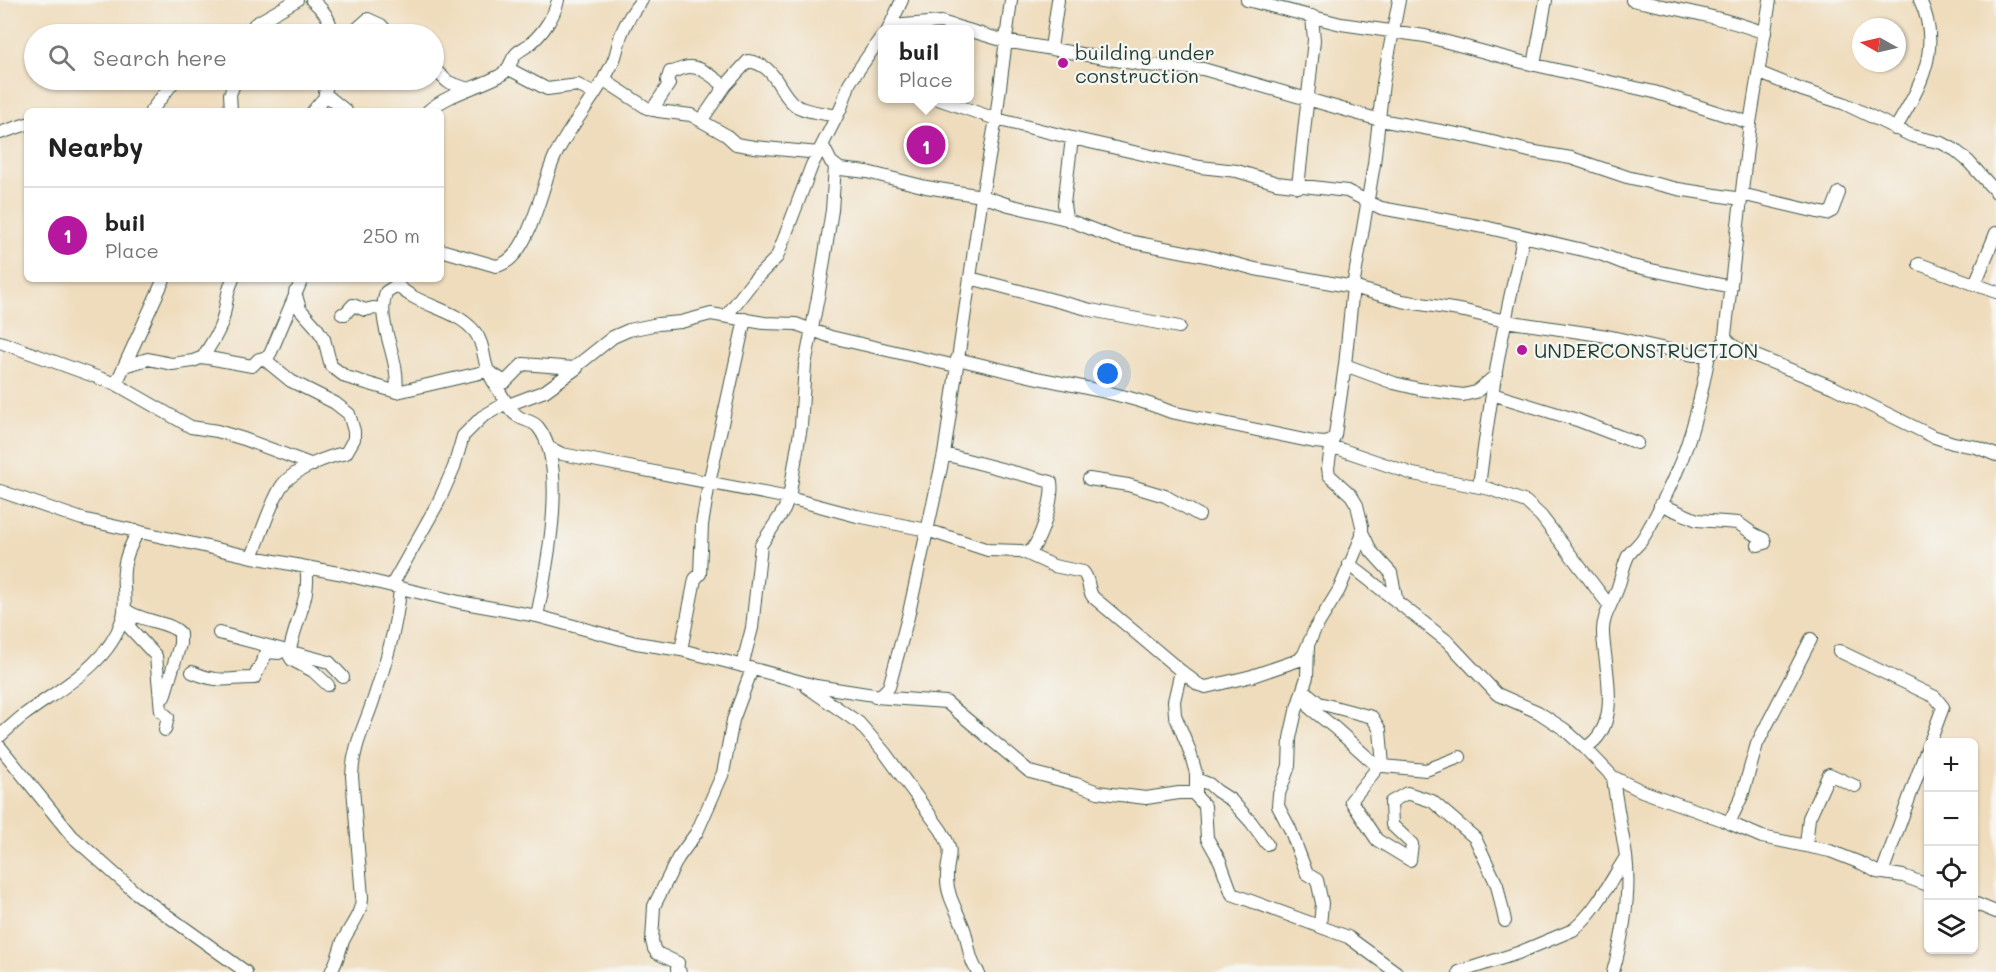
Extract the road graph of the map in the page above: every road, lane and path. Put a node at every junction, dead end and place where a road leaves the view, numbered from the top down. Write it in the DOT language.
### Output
graph roads {
  1 [pos="297,0"];
  2 [pos="312,0"];
  3 [pos="558,0"];
  4 [pos="642,0"];
  5 [pos="902,0"];
  6 [pos="1011,0"];
  7 [pos="1058,0"];
  8 [pos="1246,0"];
  9 [pos="1399,0"];
  10 [pos="1546,0"];
  11 [pos="1632,0"];
  12 [pos="1770,0"];
  13 [pos="1920,0"];
  14 [pos="1927,6"];
  15 [pos="1312,16"];
  16 [pos="255,24"];
  17 [pos="330,24"];
  18 [pos="362,24"];
  19 [pos="379,24"];
  20 [pos="891,25"];
  21 [pos="916,25"];
  22 [pos="952,25"];
  23 [pos="974,31"];
  24 [pos="1394,32"];
  25 [pos="1765,33"];
  26 [pos="1005,40"];
  27 [pos="878,42"];
  28 [pos="1051,48"];
  29 [pos="1534,65"];
  30 [pos="509,69"];
  31 [pos="1760,73"];
  32 [pos="605,76"];
  33 [pos="444,78"];
  34 [pos="725,86"];
  35 [pos="468,89"];
  36 [pos="167,90"];
  37 [pos="232,90"];
  38 [pos="326,90"];
  39 [pos="325,94"];
  40 [pos="594,94"];
  41 [pos="1307,99"];
  42 [pos="948,103"];
  43 [pos="153,108"];
  44 [pos="231,108"];
  45 [pos="316,108"];
  46 [pos="342,108"];
  47 [pos="432,108"];
  48 [pos="652,110"];
  49 [pos="836,116"];
  50 [pos="996,119"];
  51 [pos="1380,120"];
  52 [pos="701,121"];
  53 [pos="1750,123"];
  54 [pos="24,125"];
  55 [pos="1895,129"];
  56 [pos="0,133"];
  57 [pos="1072,138"];
  58 [pos="821,149"];
  59 [pos="835,166"];
  60 [pos="1298,187"];
  61 [pos="1996,192"];
  62 [pos="1839,193"];
  63 [pos="982,196"];
  64 [pos="1741,197"];
  65 [pos="1366,201"];
  66 [pos="1066,219"];
  67 [pos="1996,233"];
  68 [pos="1523,237"];
  69 [pos="444,251"];
  70 [pos="1919,264"];
  71 [pos="970,278"];
  72 [pos="163,282"];
  73 [pos="231,282"];
  74 [pos="300,282"];
  75 [pos="397,282"];
  76 [pos="1975,284"];
  77 [pos="1353,287"];
  78 [pos="1731,287"];
  79 [pos="295,292"];
  80 [pos="1996,292"];
  81 [pos="381,309"];
  82 [pos="342,314"];
  83 [pos="727,315"];
  84 [pos="745,319"];
  85 [pos="1505,321"];
  86 [pos="1179,327"];
  87 [pos="813,329"];
  88 [pos="1727,340"];
  89 [pos="0,342"];
  90 [pos="1709,355"];
  91 [pos="203,357"];
  92 [pos="263,358"];
  93 [pos="957,362"];
  94 [pos="124,366"];
  95 [pos="1345,366"];
  96 [pos="577,368"];
  97 [pos="488,370"];
  98 [pos="1496,375"];
  99 [pos="116,384"];
  100 [pos="396,392"];
  101 [pos="1492,394"];
  102 [pos="507,404"];
  103 [pos="1331,443"];
  104 [pos="1638,443"];
  105 [pos="548,447"];
  106 [pos="944,454"];
  107 [pos="1996,455"];
  108 [pos="313,465"];
  109 [pos="1089,478"];
  110 [pos="709,483"];
  111 [pos="1479,486"];
  112 [pos="0,491"];
  113 [pos="789,498"];
  114 [pos="1660,504"];
  115 [pos="1199,515"];
  116 [pos="927,530"];
  117 [pos="138,531"];
  118 [pos="1362,532"];
  119 [pos="1758,545"];
  120 [pos="1029,553"];
  121 [pos="252,557"];
  122 [pos="1349,564"];
  123 [pos="306,567"];
  124 [pos="396,587"];
  125 [pos="1397,602"];
  126 [pos="1610,605"];
  127 [pos="124,615"];
  128 [pos="537,616"];
  129 [pos="219,633"];
  130 [pos="1811,639"];
  131 [pos="1308,646"];
  132 [pos="681,650"];
  133 [pos="1839,651"];
  134 [pos="289,653"];
  135 [pos="747,667"];
  136 [pos="1181,671"];
  137 [pos="192,672"];
  138 [pos="343,677"];
  139 [pos="801,682"];
  140 [pos="328,685"];
  141 [pos="1303,689"];
  142 [pos="874,697"];
  143 [pos="164,700"];
  144 [pos="165,730"];
  145 [pos="0,736"];
  146 [pos="1931,738"];
  147 [pos="0,747"];
  148 [pos="1585,748"];
  149 [pos="1460,757"];
  150 [pos="1924,758"];
  151 [pos="1613,777"];
  152 [pos="1196,779"];
  153 [pos="1855,786"];
  154 [pos="1196,795"];
  155 [pos="1729,823"];
  156 [pos="1267,844"];
  157 [pos="1806,845"];
  158 [pos="1626,856"];
  159 [pos="1882,873"];
  160 [pos="1924,883"];
  161 [pos="1978,905"];
  162 [pos="1996,912"];
  163 [pos="1504,921"];
  164 [pos="1320,926"];
  165 [pos="246,972"];
  166 [pos="331,972"];
  167 [pos="680,972"];
  168 [pos="978,972"];
  169 [pos="1396,972"];
  170 [pos="1459,972"];
  171 [pos="1613,972"];
  1 -- 16 [label="street"];
  2 -- 17 [label="street"];
  3 -- 30 [label="street"];
  4 -- 32 [label="street"];
  5 -- 20 [label="street"];
  6 -- 26 [label="street"];
  7 -- 28 [label="street"];
  8 -- 15 [label="street"];
  9 -- 24 [label="street"];
  10 -- 29 [label="street"];
  11 -- 25 [label="street"];
  12 -- 25 [label="street"];
  13 -- 14 [label="street"];
  14 -- 55 [label="street"];
  15 -- 24 [label="street"];
  15 -- 41 [label="street"];
  18 -- 19 [label="street"];
  21 -- 22 [label="street"];
  23 -- 26 [label="street"];
  24 -- 29 [label="street"];
  24 -- 51 [label="street"];
  25 -- 31 [label="street"];
  26 -- 28 [label="street"];
  26 -- 50 [label="street"];
  27 -- 49 [label="street"];
  28 -- 41 [label="street"];
  29 -- 53 [label="street"];
  30 -- 35 [label="street"];
  30 -- 40 [label="street"];
  31 -- 53 [label="street"];
  31 -- 55 [label="street"];
  32 -- 40 [label="street"];
  32 -- 48 [label="street"];
  33 -- 35 [label="street"];
  34 -- 48 [label="street"];
  34 -- 49 [label="street"];
  34 -- 52 [label="street"];
  35 -- 47 [label="street"];
  36 -- 43 [label="street"];
  37 -- 44 [label="street"];
  38 -- 39 [label="street"];
  39 -- 45 [label="street"];
  39 -- 46 [label="street"];
  40 -- 69 [label="street"];
  41 -- 51 [label="street"];
  41 -- 60 [label="street"];
  42 -- 50 [label="street"];
  48 -- 52 [label="street"];
  49 -- 58 [label="street"];
  50 -- 57 [label="street"];
  50 -- 63 [label="street"];
  51 -- 64 [label="street"];
  51 -- 65 [label="street"];
  52 -- 58 [label="street"];
  53 -- 64 [label="street"];
  54 -- 56 [label="street"];
  55 -- 61 [label="street"];
  57 -- 60 [label="street"];
  57 -- 66 [label="street"];
  58 -- 59 [label="street"];
  58 -- 83 [label="street"];
  59 -- 63 [label="street"];
  59 -- 87 [label="street"];
  60 -- 65 [label="street"];
  62 -- 64 [label="street"];
  63 -- 66 [label="street"];
  63 -- 71 [label="street"];
  64 -- 78 [label="street"];
  65 -- 68 [label="street"];
  65 -- 77 [label="street"];
  66 -- 77 [label="street"];
  67 -- 76 [label="street"];
  68 -- 78 [label="street"];
  68 -- 85 [label="street"];
  70 -- 76 [label="street"];
  71 -- 86 [label="street"];
  71 -- 93 [label="street"];
  72 -- 94 [label="street"];
  73 -- 91 [label="street"];
  74 -- 79 [label="street"];
  75 -- 81 [label="street"];
  75 -- 97 [label="street"];
  76 -- 80 [label="street"];
  77 -- 85 [label="street"];
  77 -- 95 [label="street"];
  78 -- 88 [label="street"];
  79 -- 92 [label="street"];
  79 -- 100 [label="street"];
  81 -- 82 [label="street"];
  81 -- 100 [label="street"];
  83 -- 84 [label="street"];
  83 -- 96 [label="street"];
  84 -- 87 [label="street"];
  84 -- 110 [label="street"];
  85 -- 90 [label="street"];
  85 -- 98 [label="street"];
  87 -- 93 [label="street"];
  87 -- 113 [label="street"];
  88 -- 90 [label="street"];
  88 -- 107 [label="street"];
  89 -- 99 [label="street"];
  90 -- 114 [label="street"];
  91 -- 92 [label="street"];
  91 -- 94 [label="street"];
  92 -- 108 [label="street"];
  93 -- 103 [label="street"];
  93 -- 106 [label="street"];
  94 -- 99 [label="street"];
  95 -- 98 [label="street"];
  95 -- 103 [label="street"];
  96 -- 97 [label="street"];
  96 -- 102 [label="street"];
  97 -- 100 [label="street"];
  97 -- 102 [label="street"];
  98 -- 101 [label="street"];
  99 -- 108 [label="street"];
  101 -- 104 [label="street"];
  101 -- 111 [label="street"];
  102 -- 105 [label="street"];
  102 -- 124 [label="street"];
  103 -- 111 [label="street"];
  103 -- 118 [label="street"];
  105 -- 110 [label="street"];
  105 -- 128 [label="street"];
  106 -- 116 [label="street"];
  106 -- 120 [label="street"];
  108 -- 121 [label="street"];
  109 -- 115 [label="street"];
  110 -- 113 [label="street"];
  110 -- 132 [label="street"];
  111 -- 126 [label="street"];
  112 -- 117 [label="street"];
  113 -- 116 [label="street"];
  113 -- 135 [label="street"];
  114 -- 119 [label="street"];
  114 -- 126 [label="street"];
  116 -- 120 [label="street"];
  116 -- 142 [label="street"];
  117 -- 121 [label="street"];
  117 -- 127 [label="street"];
  118 -- 122 [label="street"];
  118 -- 125 [label="street"];
  120 -- 136 [label="street"];
  121 -- 123 [label="street"];
  122 -- 125 [label="street"];
  122 -- 131 [label="street"];
  123 -- 124 [label="street"];
  123 -- 134 [label="street"];
  124 -- 128 [label="street"];
  124 -- 166 [label="street"];
  125 -- 148 [label="street"];
  126 -- 148 [label="street"];
  127 -- 143 [label="street"];
  127 -- 144 [label="street"];
  127 -- 145 [label="street"];
  128 -- 132 [label="street"];
  129 -- 134 [label="street"];
  130 -- 155 [label="street"];
  131 -- 136 [label="street"];
  131 -- 141 [label="street"];
  132 -- 135 [label="street"];
  133 -- 146 [label="street"];
  134 -- 137 [label="street"];
  134 -- 138 [label="street"];
  134 -- 140 [label="street"];
  135 -- 139 [label="street"];
  135 -- 167 [label="street"];
  136 -- 152 [label="street"];
  139 -- 142 [label="street"];
  139 -- 168 [label="street"];
  141 -- 149 [label="street"];
  141 -- 163 [label="street"];
  141 -- 164 [label="street"];
  142 -- 154 [label="street"];
  147 -- 165 [label="street"];
  148 -- 151 [label="street"];
  150 -- 159 [label="street"];
  151 -- 155 [label="street"];
  151 -- 158 [label="street"];
  152 -- 154 [label="street"];
  152 -- 156 [label="street"];
  153 -- 157 [label="street"];
  154 -- 164 [label="street"];
  155 -- 157 [label="street"];
  157 -- 159 [label="street"];
  158 -- 170 [label="street"];
  158 -- 171 [label="street"];
  159 -- 160 [label="street"];
  161 -- 162 [label="street"];
  164 -- 169 [label="street"];
}
